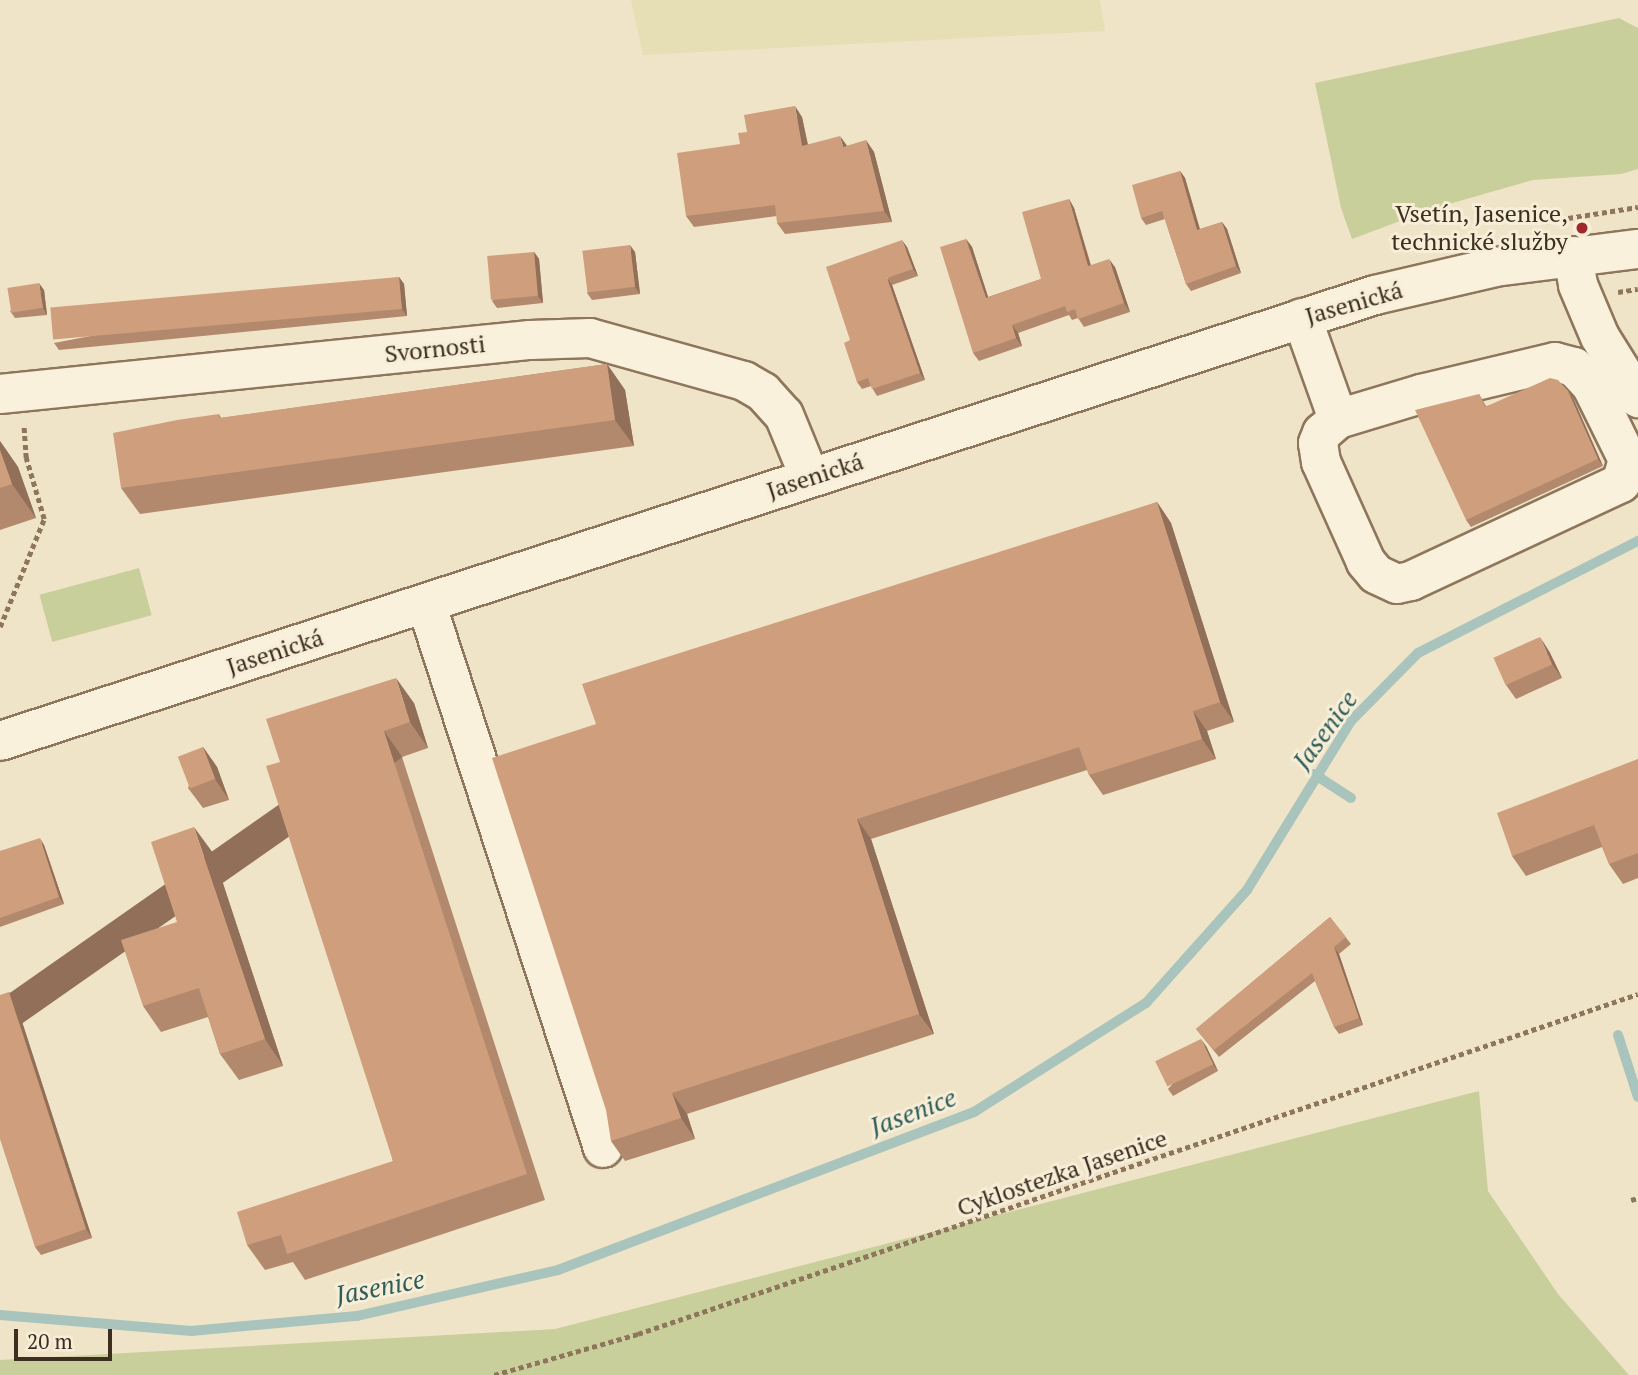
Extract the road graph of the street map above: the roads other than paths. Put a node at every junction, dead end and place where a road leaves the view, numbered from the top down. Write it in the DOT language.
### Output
graph roads {
  1 [pos="1638,249"];
  2 [pos="1573,256"];
  3 [pos="1302,318"];
  4 [pos="10,393"];
  5 [pos="1638,398"];
  6 [pos="1338,419"];
  7 [pos="810,478"];
  8 [pos="426,603"];
  9 [pos="0,741"];
  10 [pos="603,1148"];
  1 -- 2 [label="street, Jasenická"];
  2 -- 3 [label="street, Jasenická"];
  2 -- 5 [label="street"];
  3 -- 6 [label="street"];
  3 -- 7 [label="street, Jasenická"];
  4 -- 7 [label="street, Svornosti"];
  6 -- 6 [label="street"];
  7 -- 8 [label="street, Jasenická"];
  8 -- 9 [label="street, Jasenická"];
  8 -- 10 [label="street"];
}
